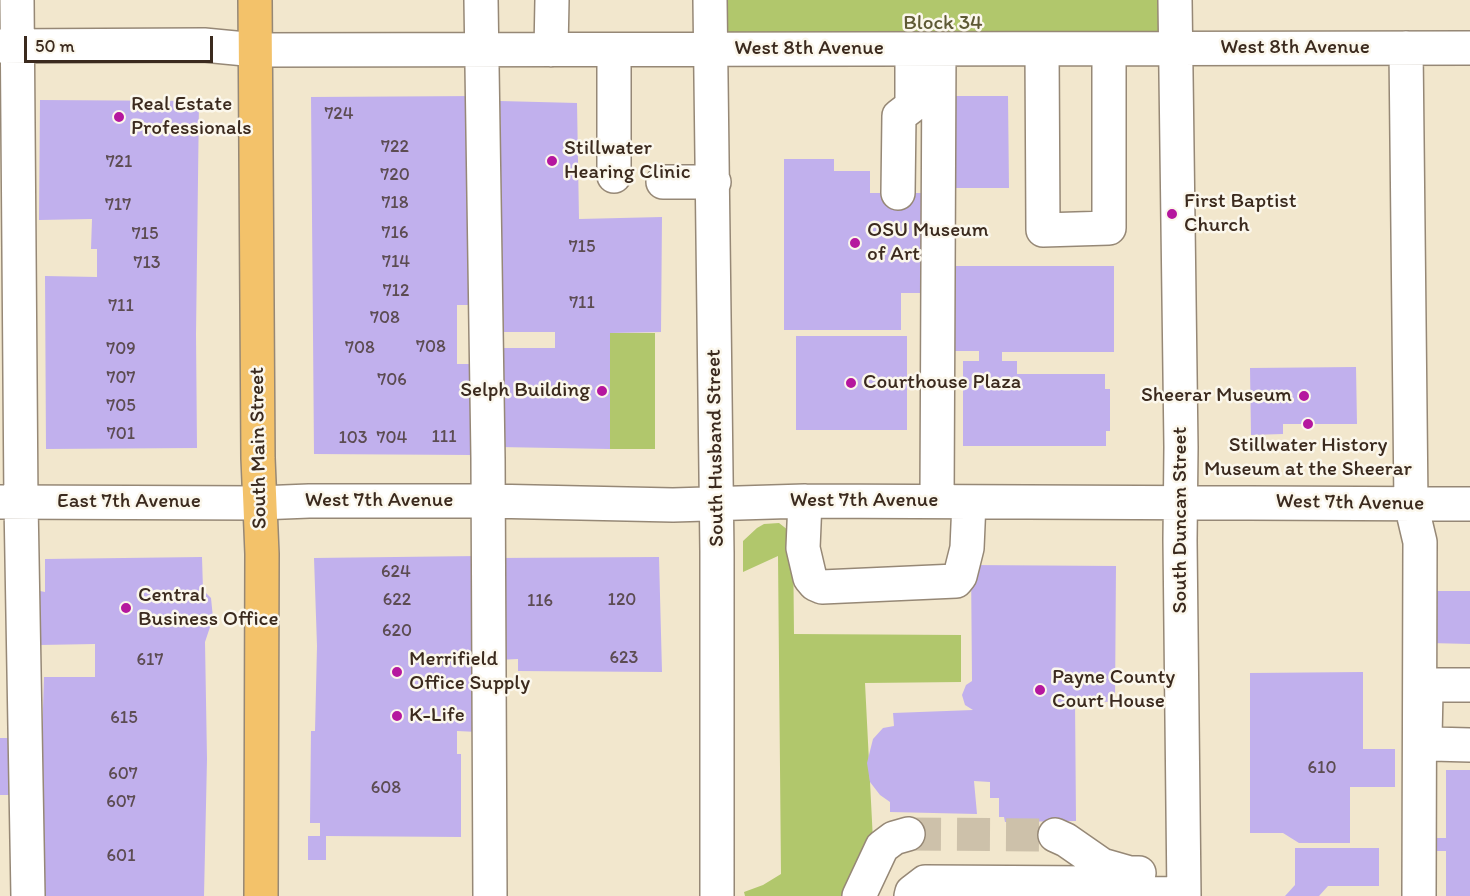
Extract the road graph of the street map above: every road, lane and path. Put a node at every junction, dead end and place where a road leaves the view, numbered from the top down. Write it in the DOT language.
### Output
graph roads {
  1 [pos="17,0"];
  2 [pos="255,0"];
  3 [pos="481,0"];
  4 [pos="552,0"];
  5 [pos="710,0"];
  6 [pos="1175,0"];
  7 [pos="9,46"];
  8 [pos="1406,48"];
  9 [pos="1470,48"];
  10 [pos="711,49"];
  11 [pos="925,49"];
  12 [pos="1042,49"];
  13 [pos="1174,49"];
  14 [pos="256,50"];
  15 [pos="480,50"];
  16 [pos="551,50"];
  17 [pos="614,50"];
  18 [pos="1109,50"];
  19 [pos="614,176"];
  20 [pos="663,182"];
  21 [pos="714,182"];
  22 [pos="898,193"];
  23 [pos="488,501"];
  24 [pos="805,501"];
  25 [pos="937,501"];
  26 [pos="10,502"];
  27 [pos="969,502"];
  28 [pos="259,503"];
  29 [pos="717,503"];
  30 [pos="1182,503"];
  31 [pos="1411,504"];
  32 [pos="1470,504"];
  33 [pos="1470,685"];
  34 [pos="1470,745"];
  35 [pos="908,834"];
  36 [pos="1054,836"];
  37 [pos="1184,888"];
  38 [pos="28,896"];
  39 [pos="261,896"];
  40 [pos="490,896"];
  41 [pos="717,896"];
  42 [pos="859,896"];
  43 [pos="910,896"];
  44 [pos="1419,896"];
  1 -- 7 [label="street"];
  2 -- 14 [label="main road, South Main Street"];
  3 -- 15 [label="street"];
  4 -- 16 [label="street"];
  5 -- 10 [label="street, South Husband Street"];
  6 -- 13 [label="street, South Duncan Street"];
  7 -- 14 [label="street, West 8th Avenue"];
  7 -- 26 [label="street"];
  8 -- 9 [label="street, West 8th Avenue"];
  8 -- 13 [label="street, West 8th Avenue"];
  8 -- 31 [label="street"];
  10 -- 11 [label="street, West 8th Avenue"];
  10 -- 17 [label="street, West 8th Avenue"];
  10 -- 21 [label="street, South Husband Street"];
  11 -- 12 [label="street, West 8th Avenue"];
  11 -- 22 [label="street"];
  11 -- 25 [label="street"];
  12 -- 18 [label="street, West 8th Avenue"];
  12 -- 18 [label="street"];
  13 -- 18 [label="street, West 8th Avenue"];
  13 -- 30 [label="street, South Duncan Street"];
  14 -- 15 [label="street, West 8th Avenue"];
  14 -- 28 [label="main road, South Main Street"];
  15 -- 16 [label="street, West 8th Avenue"];
  15 -- 23 [label="street"];
  16 -- 17 [label="street, West 8th Avenue"];
  17 -- 19 [label="street"];
  20 -- 21 [label="street"];
  21 -- 29 [label="street, South Husband Street"];
  23 -- 28 [label="street, West 7th Avenue"];
  23 -- 29 [label="street, West 7th Avenue"];
  23 -- 40 [label="street"];
  24 -- 25 [label="street, West 7th Avenue"];
  24 -- 27 [label="street"];
  24 -- 29 [label="street, West 7th Avenue"];
  25 -- 27 [label="street, West 7th Avenue"];
  26 -- 28 [label="street, East 7th Avenue"];
  26 -- 38 [label="street"];
  27 -- 30 [label="street, West 7th Avenue"];
  28 -- 39 [label="main road, South Main Street"];
  29 -- 41 [label="street, South Husband Street"];
  30 -- 31 [label="street, West 7th Avenue"];
  30 -- 37 [label="street, South Duncan Street"];
  31 -- 32 [label="street, West 7th Avenue"];
  31 -- 44 [label="street"];
  33 -- 34 [label="street"];
  35 -- 42 [label="street"];
  36 -- 37 [label="street"];
  37 -- 43 [label="street"];
}
